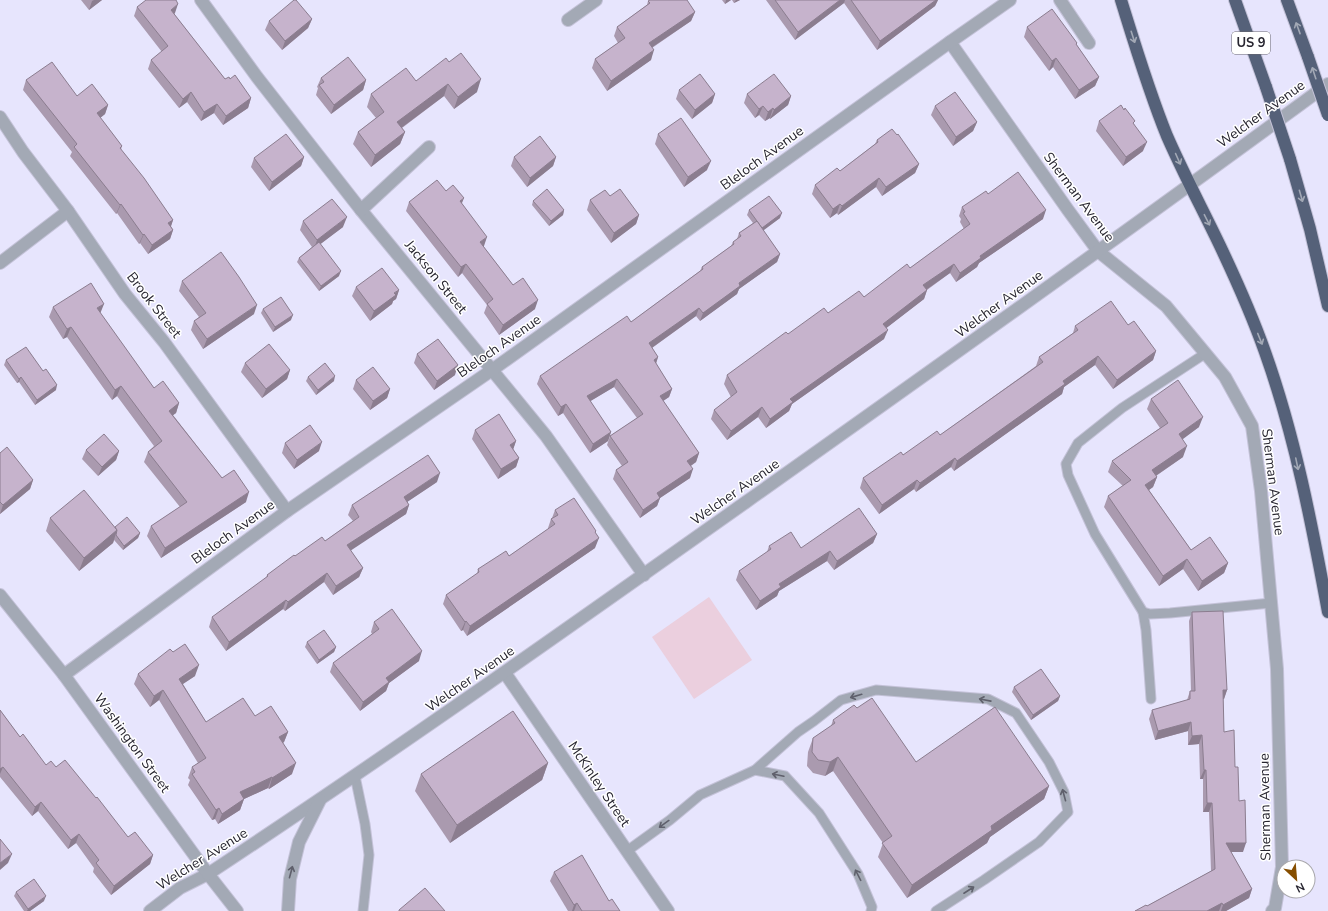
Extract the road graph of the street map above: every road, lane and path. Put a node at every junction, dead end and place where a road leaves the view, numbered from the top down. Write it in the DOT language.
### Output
graph roads {
  1 [pos="201,0"];
  2 [pos="596,0"];
  3 [pos="1010,0"];
  4 [pos="1060,0"];
  5 [pos="1121,0"];
  6 [pos="1235,0"];
  7 [pos="1287,0"];
  8 [pos="568,20"];
  9 [pos="950,42"];
  10 [pos="1089,43"];
  11 [pos="1328,84"];
  12 [pos="1328,115"];
  13 [pos="0,116"];
  14 [pos="429,147"];
  15 [pos="1190,186"];
  16 [pos="361,210"];
  17 [pos="68,211"];
  18 [pos="1098,251"];
  19 [pos="0,263"];
  20 [pos="1328,306"];
  21 [pos="1206,353"];
  22 [pos="492,370"];
  23 [pos="287,510"];
  24 [pos="644,575"];
  25 [pos="0,595"];
  26 [pos="1271,603"];
  27 [pos="1143,612"];
  28 [pos="1328,612"];
  29 [pos="505,673"];
  30 [pos="64,675"];
  31 [pos="1151,699"];
  32 [pos="755,770"];
  33 [pos="355,776"];
  34 [pos="320,800"];
  35 [pos="627,851"];
  36 [pos="208,874"];
  37 [pos="150,911"];
  38 [pos="237,911"];
  39 [pos="288,911"];
  40 [pos="363,911"];
  41 [pos="668,911"];
  42 [pos="871,911"];
  43 [pos="936,911"];
  44 [pos="1272,911"];
  1 -- 16 [label="street, Jackson Street"];
  2 -- 8 [label="street"];
  3 -- 9 [label="street, Bleloch Avenue"];
  4 -- 10 [label="street"];
  5 -- 15 [label="highway, one-way"];
  6 -- 20 [label="highway, US 9, one-way, bridge"];
  12 -- 7 [label="highway, one-way, bridge"];
  9 -- 18 [label="street, Sherman Avenue"];
  9 -- 22 [label="street, Bleloch Avenue"];
  11 -- 15 [label="street, Welcher Avenue"];
  13 -- 17 [label="street, Brook Street"];
  14 -- 16 [label="street"];
  15 -- 18 [label="street, Welcher Avenue"];
  15 -- 28 [label="highway, one-way"];
  16 -- 22 [label="street, Jackson Street"];
  17 -- 19 [label="street"];
  17 -- 23 [label="street, Brook Street"];
  18 -- 21 [label="street, Sherman Avenue"];
  18 -- 24 [label="street, Welcher Avenue"];
  21 -- 26 [label="street, Sherman Avenue"];
  21 -- 27 [label="lane"];
  22 -- 23 [label="street, Bleloch Avenue"];
  22 -- 24 [label="street, Jackson Street"];
  23 -- 30 [label="street, Bleloch Avenue"];
  24 -- 29 [label="street, Welcher Avenue"];
  25 -- 30 [label="street, Washington Street"];
  26 -- 27 [label="lane"];
  26 -- 44 [label="street, Sherman Avenue"];
  27 -- 31 [label="lane"];
  29 -- 33 [label="street, Welcher Avenue"];
  29 -- 35 [label="street, McKinley Street"];
  30 -- 36 [label="street, Washington Street"];
  32 -- 35 [label="lane, one-way"];
  42 -- 32 [label="lane, one-way"];
  43 -- 32 [label="lane, one-way"];
  33 -- 34 [label="street, Welcher Avenue"];
  33 -- 40 [label="lane"];
  34 -- 36 [label="street, Welcher Avenue"];
  39 -- 34 [label="street, one-way"];
  35 -- 41 [label="street, McKinley Street"];
  36 -- 37 [label="street, Welcher Avenue"];
  36 -- 38 [label="street, Washington Street"];
}
